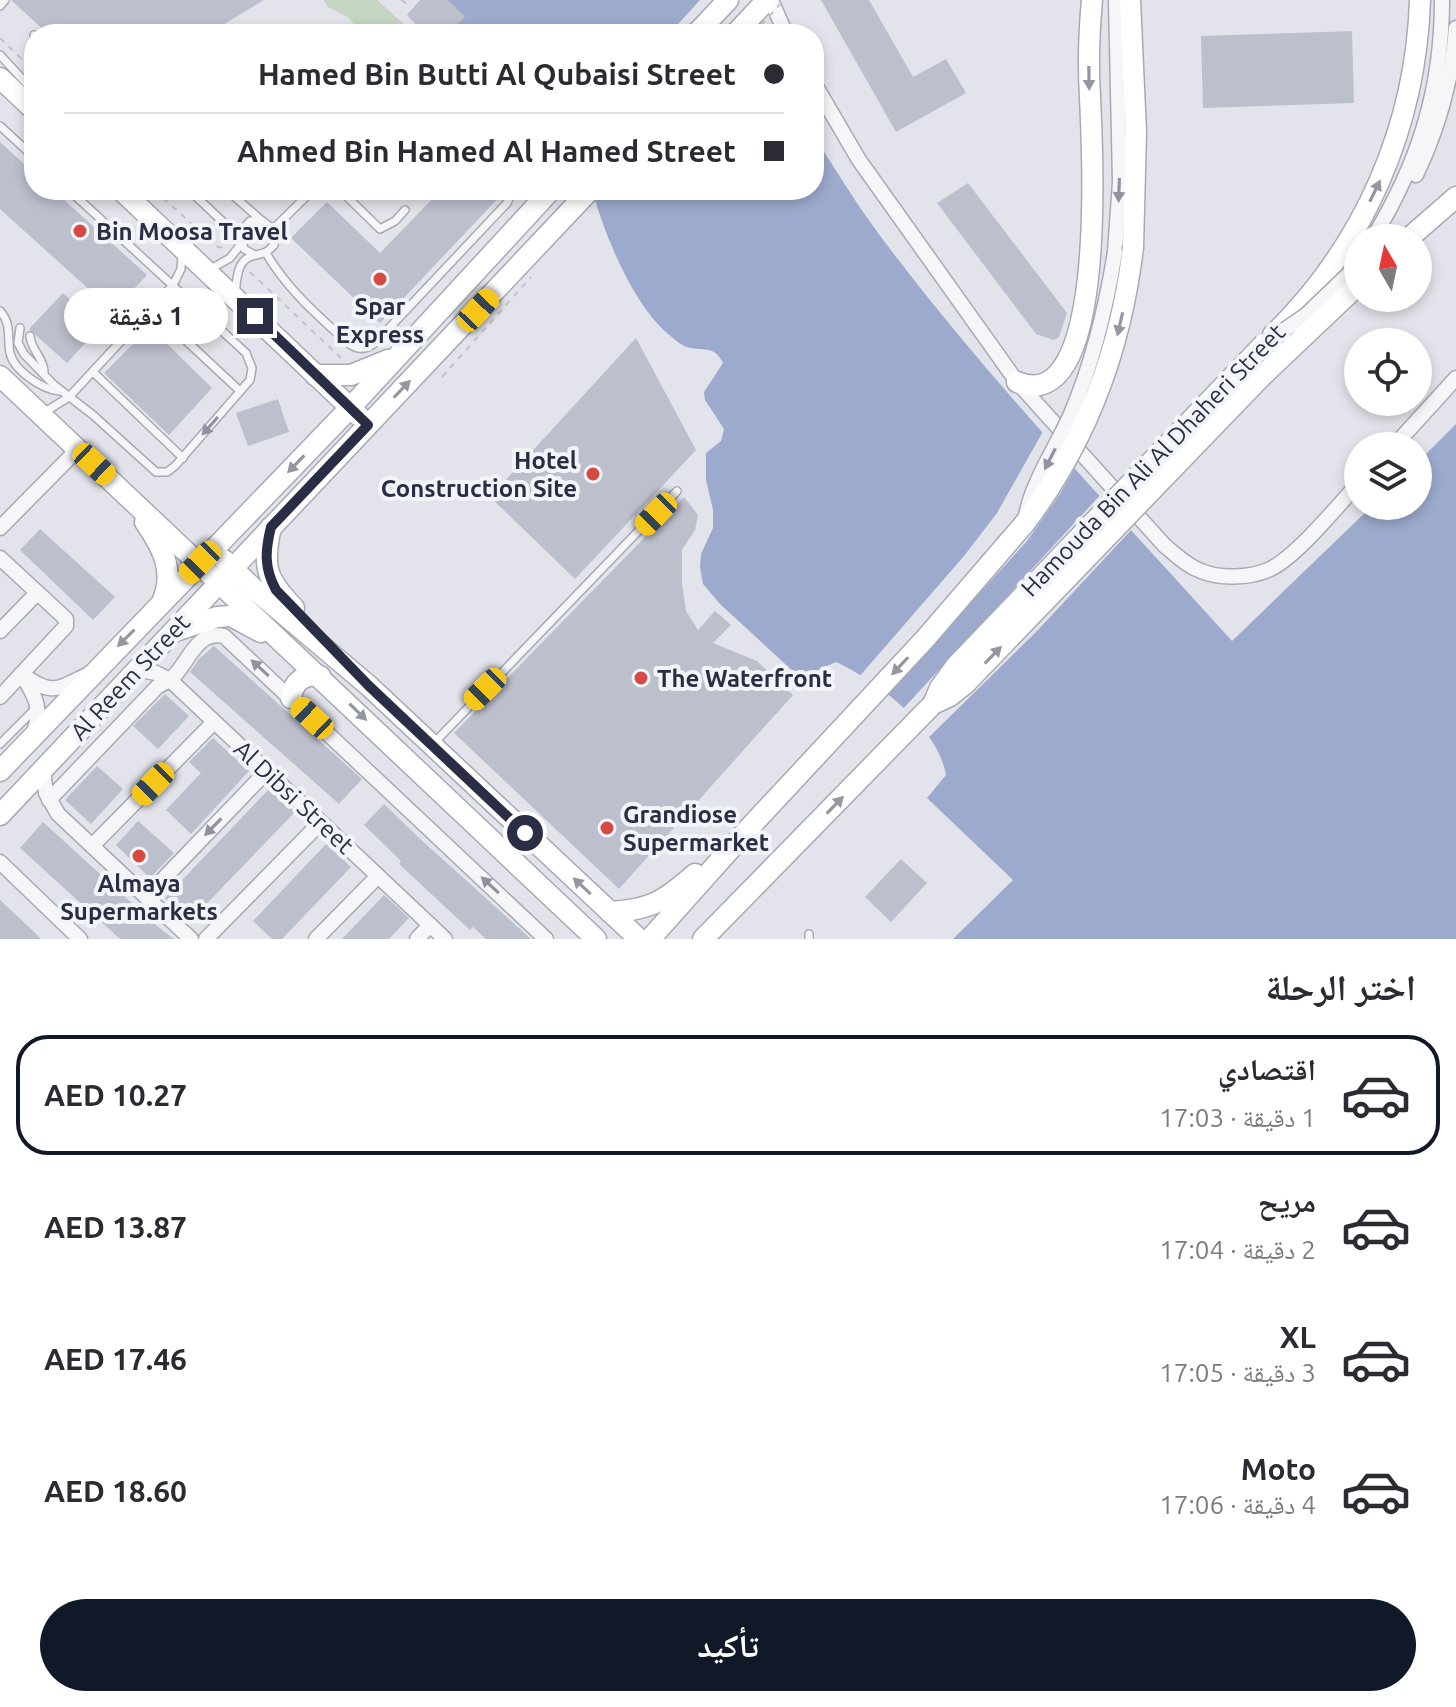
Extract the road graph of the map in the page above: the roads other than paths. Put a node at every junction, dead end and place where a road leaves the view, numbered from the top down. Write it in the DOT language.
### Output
graph roads {
  1 [pos="728,0"];
  2 [pos="769,0"];
  3 [pos="1092,0"];
  4 [pos="1116,0"];
  5 [pos="1130,0"];
  6 [pos="1420,0"];
  7 [pos="1442,0"];
  8 [pos="705,24"];
  9 [pos="745,24"];
  10 [pos="781,24"];
  11 [pos="1456,28"];
  12 [pos="1448,42"];
  13 [pos="0,55"];
  14 [pos="0,78"];
  15 [pos="24,81"];
  16 [pos="824,100"];
  17 [pos="24,101"];
  18 [pos="0,126"];
  19 [pos="24,148"];
  20 [pos="1456,197"];
  21 [pos="80,200"];
  22 [pos="134,200"];
  23 [pos="199,200"];
  24 [pos="238,200"];
  25 [pos="303,200"];
  26 [pos="350,200"];
  27 [pos="510,200"];
  28 [pos="542,200"];
  29 [pos="582,200"];
  30 [pos="405,210"];
  31 [pos="261,220"];
  32 [pos="1381,224"];
  33 [pos="1388,224"];
  34 [pos="1425,224"];
  35 [pos="273,229"];
  36 [pos="240,241"];
  37 [pos="180,246"];
  38 [pos="266,253"];
  39 [pos="253,254"];
  40 [pos="207,271"];
  41 [pos="1344,276"];
  42 [pos="1344,279"];
  43 [pos="173,285"];
  44 [pos="235,297"];
  45 [pos="1344,298"];
  46 [pos="151,308"];
  47 [pos="0,311"];
  48 [pos="20,328"];
  49 [pos="30,336"];
  50 [pos="1264,344"];
  51 [pos="402,352"];
  52 [pos="93,372"];
  53 [pos="44,373"];
  54 [pos="315,375"];
  55 [pos="0,376"];
  56 [pos="1456,378"];
  57 [pos="1017,382"];
  58 [pos="61,391"];
  59 [pos="240,391"];
  60 [pos="69,397"];
  61 [pos="350,408"];
  62 [pos="41,413"];
  63 [pos="368,425"];
  64 [pos="1407,432"];
  65 [pos="78,449"];
  66 [pos="183,458"];
  67 [pos="677,491"];
  68 [pos="126,493"];
  69 [pos="1344,498"];
  70 [pos="1129,507"];
  71 [pos="1025,523"];
  72 [pos="271,527"];
  73 [pos="0,528"];
  74 [pos="206,556"];
  75 [pos="0,558"];
  76 [pos="226,575"];
  77 [pos="37,593"];
  78 [pos="161,603"];
  79 [pos="0,631"];
  80 [pos="172,632"];
  81 [pos="273,633"];
  82 [pos="135,669"];
  83 [pos="92,673"];
  84 [pos="21,674"];
  85 [pos="320,676"];
  86 [pos="170,680"];
  87 [pos="369,686"];
  88 [pos="0,697"];
  89 [pos="291,698"];
  90 [pos="933,704"];
  91 [pos="39,705"];
  92 [pos="214,722"];
  93 [pos="32,736"];
  94 [pos="0,744"];
  95 [pos="432,745"];
  96 [pos="43,769"];
  97 [pos="0,771"];
  98 [pos="267,771"];
  99 [pos="49,800"];
  100 [pos="0,815"];
  101 [pos="321,822"];
  102 [pos="750,827"];
  103 [pos="92,846"];
  104 [pos="0,862"];
  105 [pos="378,876"];
  106 [pos="146,897"];
  107 [pos="560,907"];
  108 [pos="610,912"];
  109 [pos="430,925"];
  110 [pos="80,939"];
  111 [pos="191,939"];
  112 [pos="206,939"];
  113 [pos="316,939"];
  114 [pos="417,939"];
  115 [pos="445,939"];
  116 [pos="546,939"];
  117 [pos="579,939"];
  118 [pos="596,939"];
  119 [pos="639,939"];
  120 [pos="650,939"];
  121 [pos="703,939"];
  1 -- 8 [label="main road"];
  2 -- 9 [label="main road"];
  2 -- 10 [label="street"];
  3 -- 57 [label="main road, one-way"];
  4 -- 71 [label="street, Hamouda Bin Ali Al Dhaheri Street, one-way, bridge"];
  5 -- 71 [label="main road, Hamouda Bin Ali Al Dhaheri Street, one-way, bridge"];
  50 -- 6 [label="main road, Hamouda Bin Ali Al Dhaheri Street, one-way, bridge"];
  7 -- 12 [label="street"];
  11 -- 12 [label="street"];
  12 -- 32 [label="street"];
  12 -- 33 [label="street"];
  13 -- 15 [label="lane"];
  14 -- 17 [label="main road"];
  16 -- 57 [label="street"];
  18 -- 19 [label="lane"];
  20 -- 34 [label="main road"];
  21 -- 43 [label="lane"];
  22 -- 37 [label="main road"];
  23 -- 36 [label="lane"];
  24 -- 31 [label="lane"];
  25 -- 35 [label="lane"];
  26 -- 30 [label="lane"];
  27 -- 38 [label="lane"];
  28 -- 51 [label="main road, Al Reem Street"];
  63 -- 29 [label="main road, Al Reem Street, one-way"];
  31 -- 35 [label="lane"];
  31 -- 36 [label="lane"];
  35 -- 38 [label="lane"];
  36 -- 39 [label="lane"];
  36 -- 40 [label="lane"];
  37 -- 40 [label="main road"];
  37 -- 43 [label="lane"];
  38 -- 39 [label="lane"];
  39 -- 44 [label="lane"];
  40 -- 44 [label="main road"];
  41 -- 50 [label="street, bridge"];
  42 -- 70 [label="street, Hamouda Bin Ali Al Dhaheri Street"];
  43 -- 46 [label="lane"];
  43 -- 59 [label="lane"];
  44 -- 54 [label="main road"];
  90 -- 45 [label="main road, one-way, bridge"];
  46 -- 52 [label="lane"];
  46 -- 59 [label="lane"];
  47 -- 58 [label="lane"];
  48 -- 53 [label="lane"];
  49 -- 53 [label="lane"];
  50 -- 90 [label="main road, Hamouda Bin Ali Al Dhaheri Street, bridge"];
  51 -- 54 [label="main road"];
  51 -- 61 [label="main road, Al Reem Street"];
  52 -- 60 [label="lane"];
  52 -- 66 [label="lane"];
  53 -- 58 [label="lane"];
  54 -- 61 [label="main road"];
  55 -- 62 [label="main road"];
  56 -- 64 [label="street"];
  57 -- 70 [label="street"];
  58 -- 60 [label="lane"];
  59 -- 66 [label="lane, one-way"];
  60 -- 62 [label="lane"];
  60 -- 66 [label="lane"];
  61 -- 63 [label="main road"];
  61 -- 74 [label="main road, Al Reem Street, one-way"];
  62 -- 65 [label="main road"];
  63 -- 72 [label="main road, Al Reem Street"];
  65 -- 68 [label="main road"];
  65 -- 73 [label="street"];
  67 -- 95 [label="lane"];
  68 -- 74 [label="main road"];
  68 -- 78 [label="main road"];
  69 -- 70 [label="street"];
  71 -- 102 [label="main road, Hamouda Bin Ali Al Dhaheri Street, one-way"];
  72 -- 76 [label="main road, Al Reem Street"];
  72 -- 87 [label="main road"];
  74 -- 76 [label="main road"];
  74 -- 78 [label="main road, Al Reem Street"];
  75 -- 77 [label="street"];
  76 -- 80 [label="main road, Al Reem Street"];
  76 -- 81 [label="main road"];
  76 -- 87 [label="main road"];
  77 -- 79 [label="street"];
  77 -- 84 [label="street"];
  78 -- 80 [label="main road"];
  78 -- 83 [label="main road, Al Reem Street, one-way"];
  80 -- 81 [label="main road"];
  80 -- 82 [label="main road, Al Reem Street"];
  81 -- 85 [label="main road"];
  82 -- 86 [label="street, Al Dibsi Street"];
  82 -- 96 [label="main road, Al Reem Street"];
  83 -- 84 [label="street"];
  83 -- 93 [label="main road, Al Reem Street"];
  84 -- 88 [label="street"];
  84 -- 91 [label="street"];
  85 -- 89 [label="main road"];
  85 -- 107 [label="main road, one-way"];
  89 -- 86 [label="street, one-way"];
  86 -- 92 [label="street, Al Dibsi Street"];
  86 -- 99 [label="street"];
  87 -- 95 [label="main road"];
  116 -- 89 [label="street, one-way"];
  121 -- 90 [label="main road, Hamouda Bin Ali Al Dhaheri Street, one-way"];
  91 -- 93 [label="street"];
  91 -- 94 [label="lane"];
  92 -- 98 [label="street, Al Dibsi Street"];
  92 -- 103 [label="street"];
  93 -- 97 [label="main road, Al Reem Street"];
  108 -- 95 [label="main road, one-way"];
  96 -- 99 [label="street"];
  96 -- 100 [label="main road, Al Reem Street"];
  98 -- 101 [label="street, Al Dibsi Street"];
  98 -- 106 [label="street, one-way"];
  99 -- 103 [label="street"];
  101 -- 105 [label="street, Al Dibsi Street"];
  101 -- 112 [label="street"];
  102 -- 108 [label="main road"];
  102 -- 120 [label="main road"];
  103 -- 106 [label="street"];
  104 -- 110 [label="street"];
  105 -- 109 [label="street, Al Dibsi Street"];
  105 -- 113 [label="street"];
  106 -- 111 [label="street"];
  107 -- 117 [label="main road"];
  107 -- 118 [label="main road"];
  108 -- 119 [label="main road"];
  109 -- 114 [label="street"];
  109 -- 115 [label="street, Al Dibsi Street"];
}
